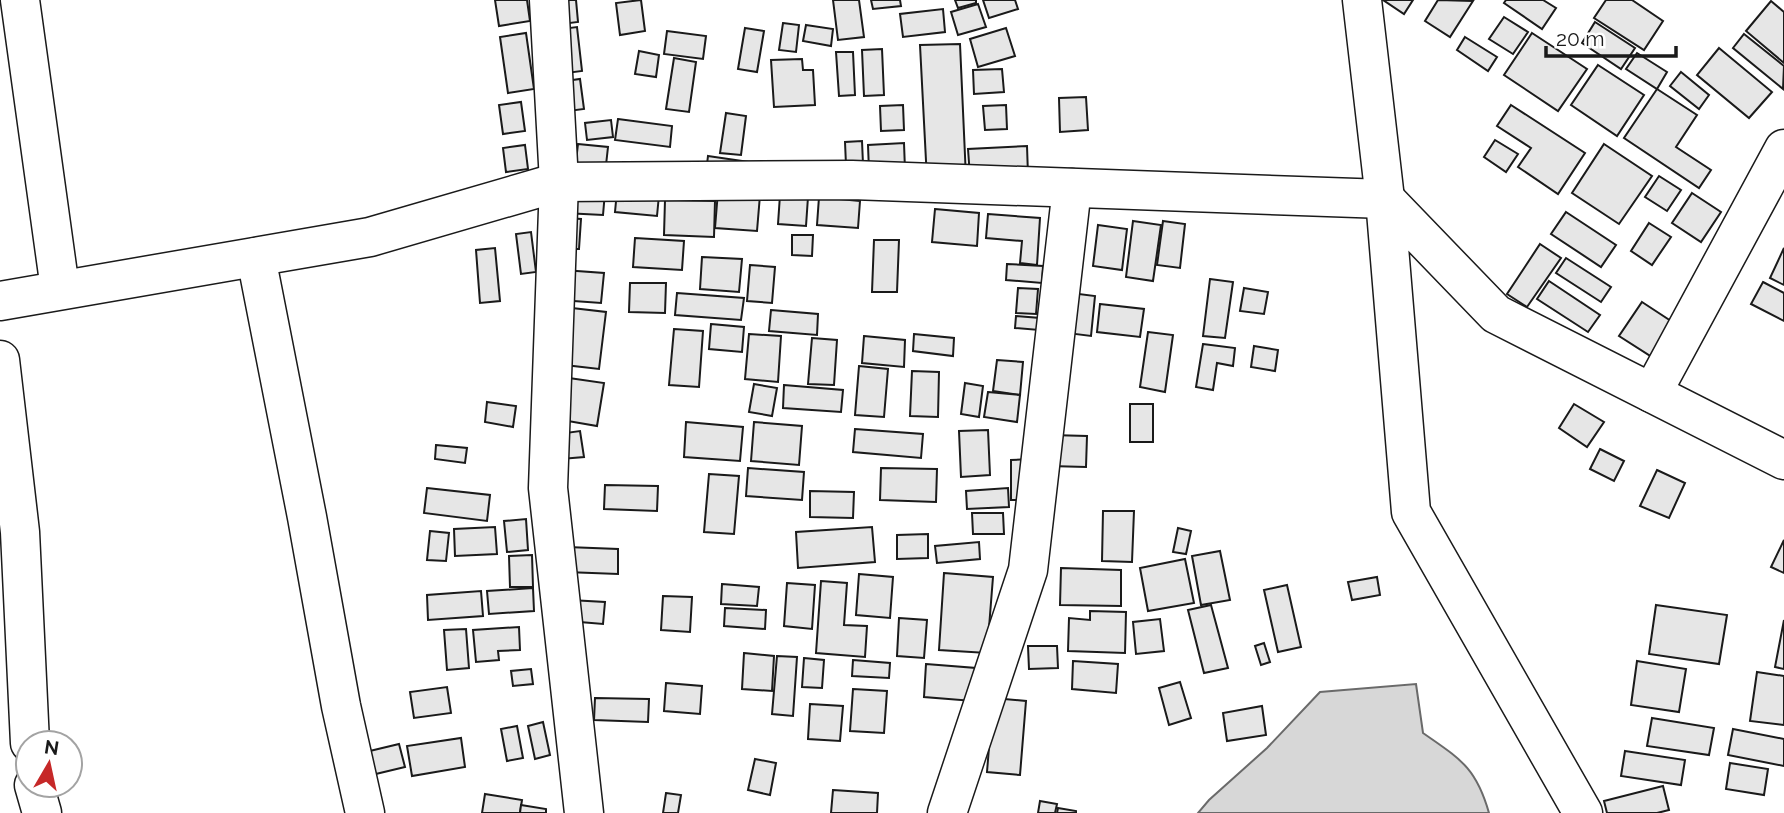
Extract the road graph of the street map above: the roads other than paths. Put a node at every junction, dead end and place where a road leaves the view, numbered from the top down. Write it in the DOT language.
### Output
graph roads {
  1 [pos="20,0"];
  2 [pos="549,0"];
  3 [pos="1362,0"];
  4 [pos="1784,149"];
  5 [pos="559,182"];
  6 [pos="1072,188"];
  7 [pos="1385,199"];
  8 [pos="256,257"];
  9 [pos="60,289"];
  10 [pos="0,301"];
  11 [pos="0,360"];
  12 [pos="1652,393"];
  13 [pos="1784,460"];
  14 [pos="29,729"];
  15 [pos="365,813"];
  16 [pos="584,813"];
  17 [pos="947,813"];
  18 [pos="1583,813"];
  1 -- 9 [label="street"];
  2 -- 5 [label="street"];
  3 -- 7 [label="street"];
  4 -- 12 [label="street"];
  5 -- 6 [label="street"];
  5 -- 8 [label="street"];
  5 -- 16 [label="street"];
  6 -- 7 [label="street"];
  6 -- 17 [label="street"];
  7 -- 12 [label="street"];
  7 -- 18 [label="street"];
  8 -- 9 [label="street"];
  8 -- 15 [label="street"];
  9 -- 10 [label="street"];
  11 -- 14 [label="street"];
  12 -- 13 [label="street"];
}
